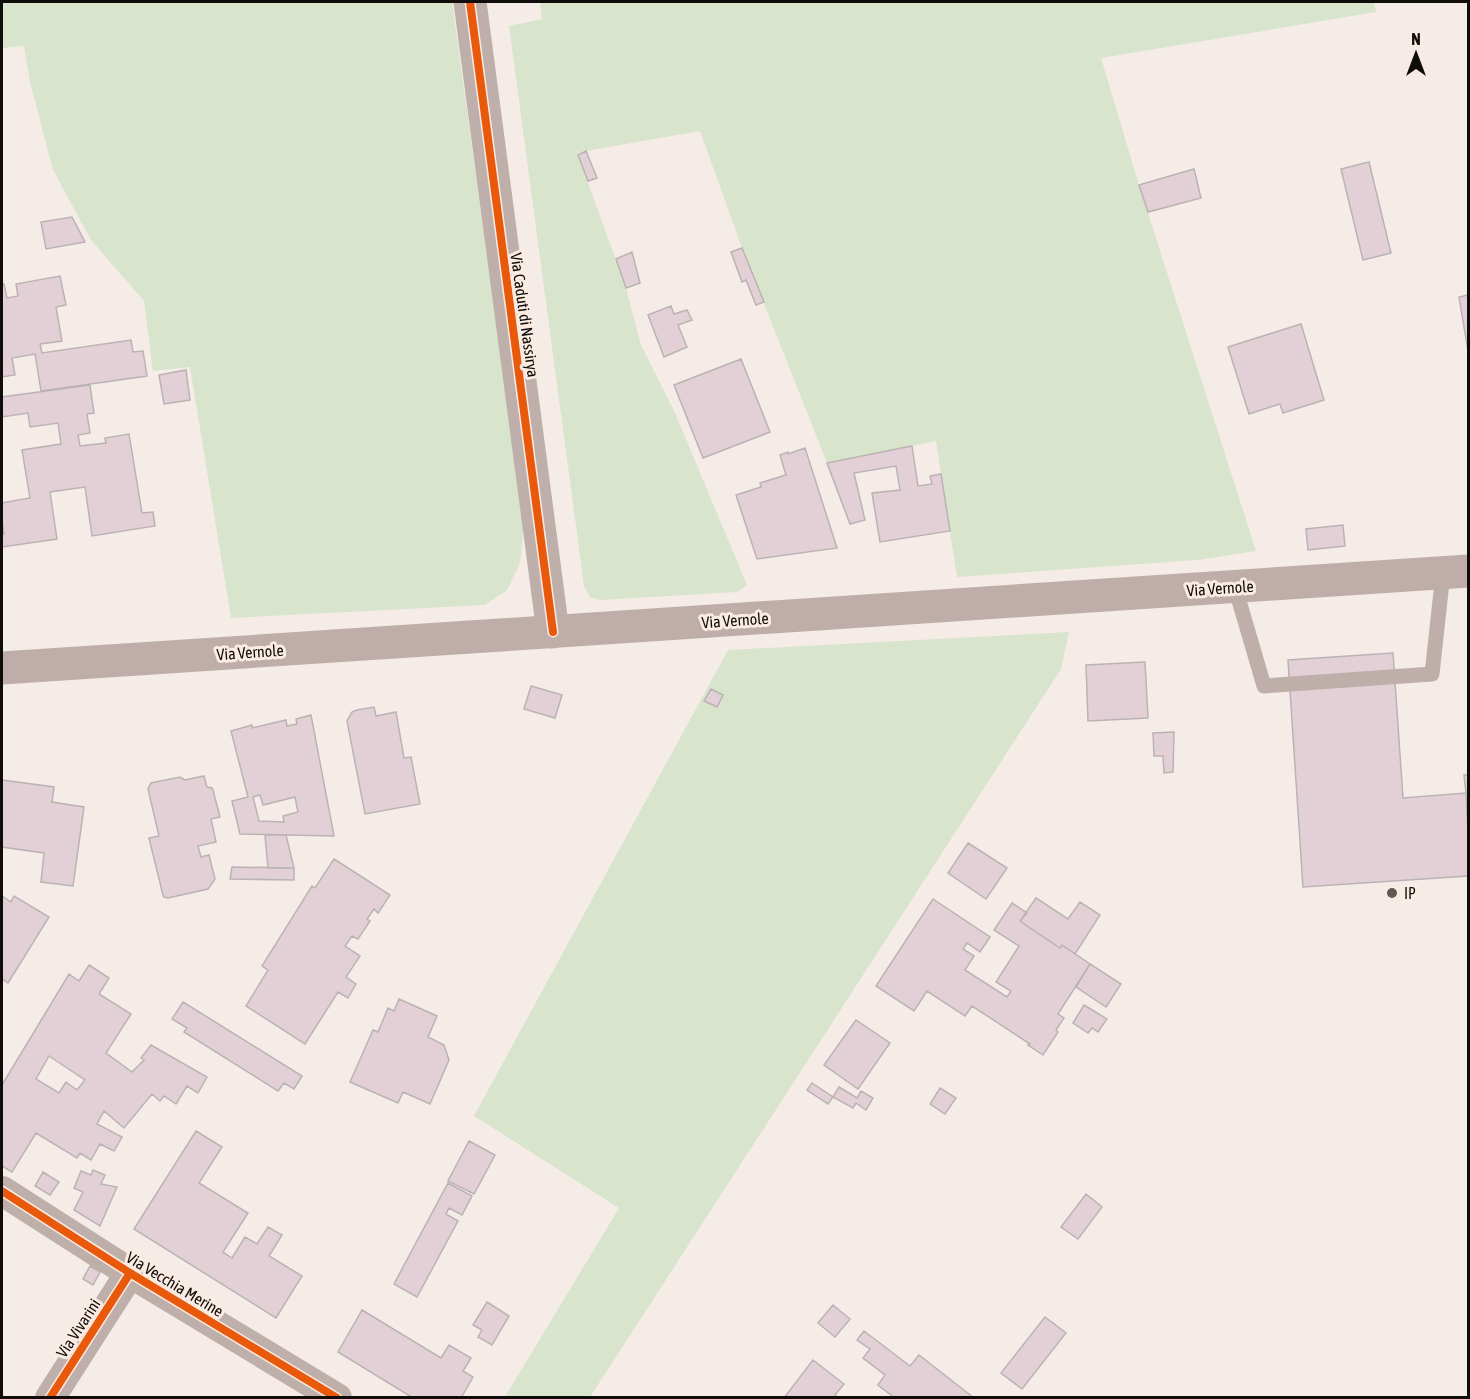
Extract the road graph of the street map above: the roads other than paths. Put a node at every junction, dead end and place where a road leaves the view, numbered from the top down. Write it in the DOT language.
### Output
graph roads {
  1 [pos="470,2"];
  2 [pos="1456,572"];
  3 [pos="1235,587"];
  4 [pos="553,632"];
  5 [pos="2,668"];
  6 [pos="2,1191"];
  7 [pos="130,1273"];
  8 [pos="50,1398"];
  9 [pos="337,1398"];
  1 -- 4 [label="street, Via Caduti di Nassirya"];
  2 -- 3 [label="main road, Via Vernole"];
  2 -- 3 [label="lane"];
  3 -- 4 [label="main road, Via Vernole"];
  4 -- 5 [label="main road, Via Vernole"];
  6 -- 7 [label="street, Via Vecchia Merine"];
  7 -- 8 [label="street, Via Vivarini"];
  7 -- 9 [label="street, Via Vecchia Merine"];
}
